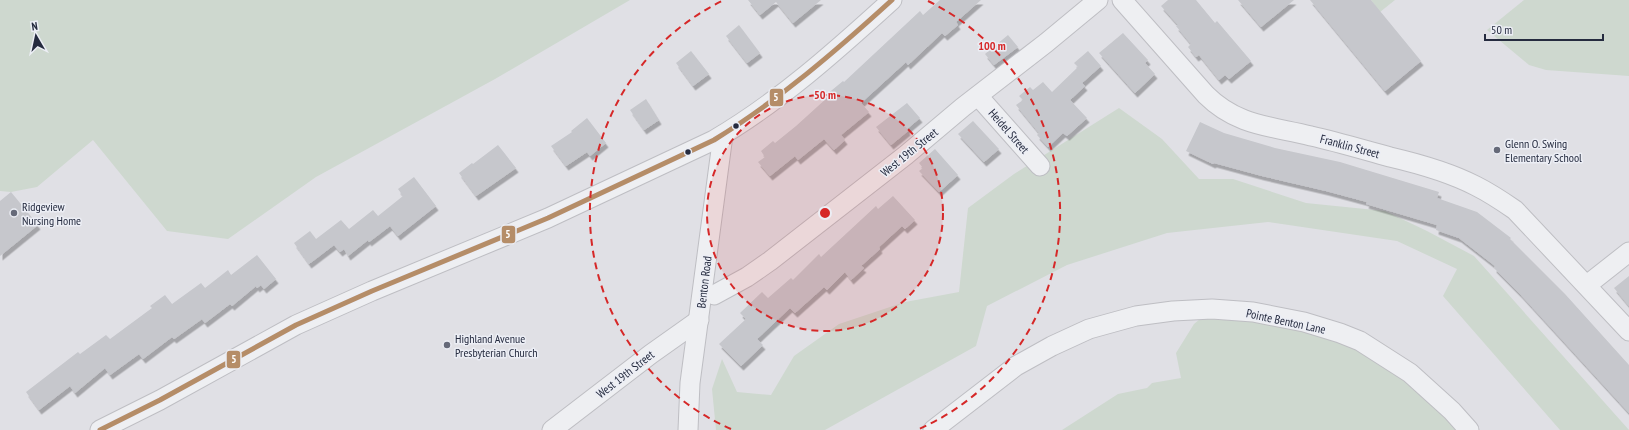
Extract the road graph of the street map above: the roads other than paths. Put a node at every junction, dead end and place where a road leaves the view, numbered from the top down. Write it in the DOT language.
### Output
graph roads {
  1 [pos="892,0"];
  2 [pos="1098,0"];
  3 [pos="1122,0"];
  4 [pos="978,96"];
  5 [pos="723,135"];
  6 [pos="1040,166"];
  7 [pos="1629,252"];
  8 [pos="1587,285"];
  9 [pos="714,295"];
  10 [pos="699,320"];
  11 [pos="1629,331"];
  12 [pos="100,430"];
  13 [pos="552,430"];
  14 [pos="688,430"];
  15 [pos="933,430"];
  16 [pos="1469,430"];
  1 -- 5 [label="street"];
  2 -- 4 [label="street, West 19th Street"];
  3 -- 8 [label="street, Franklin Street"];
  4 -- 6 [label="street, Heidel Street"];
  4 -- 9 [label="street, West 19th Street"];
  5 -- 10 [label="street, Benton Road"];
  5 -- 12 [label="street"];
  7 -- 8 [label="street"];
  8 -- 11 [label="street, Franklin Street"];
  10 -- 13 [label="street, West 19th Street"];
  10 -- 14 [label="street, Benton Road"];
  15 -- 16 [label="street, Pointe Benton Lane"];
}
